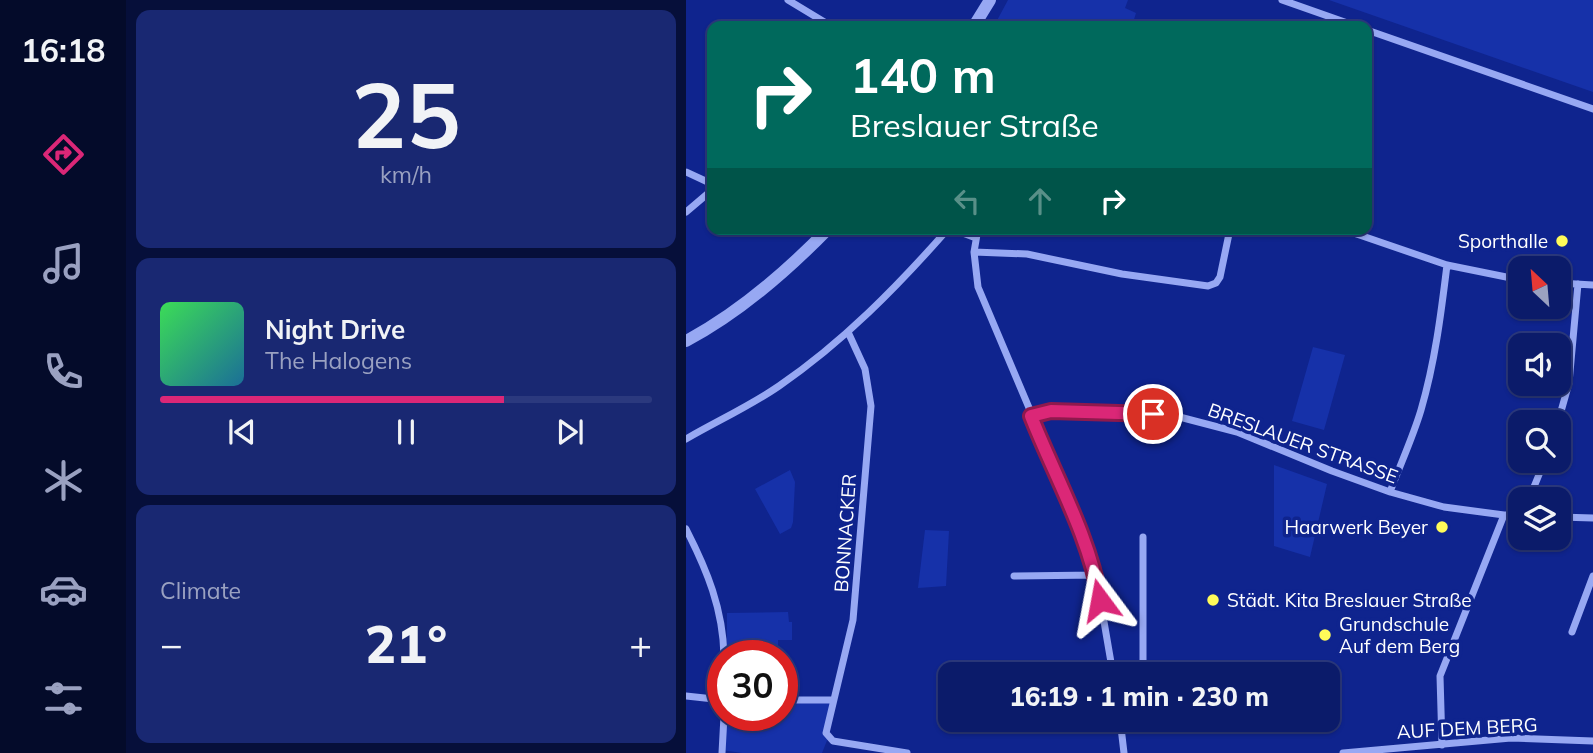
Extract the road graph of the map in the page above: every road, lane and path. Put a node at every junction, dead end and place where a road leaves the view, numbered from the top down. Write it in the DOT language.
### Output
graph roads {
  1 [pos="788,0"];
  2 [pos="990,0"];
  3 [pos="1282,0"];
  4 [pos="823,21"];
  5 [pos="977,21"];
  6 [pos="1342,21"];
  7 [pos="1372,32"];
  8 [pos="1593,109"];
  9 [pos="686,172"];
  10 [pos="707,182"];
  11 [pos="707,194"];
  12 [pos="686,212"];
  13 [pos="822,235"];
  14 [pos="944,235"];
  15 [pos="967,235"];
  16 [pos="977,235"];
  17 [pos="1229,235"];
  18 [pos="1360,235"];
  19 [pos="976,238"];
  20 [pos="974,252"];
  21 [pos="1447,265"];
  22 [pos="1508,277"];
  23 [pos="1572,284"];
  24 [pos="1578,284"];
  25 [pos="1593,285"];
  26 [pos="848,332"];
  27 [pos="686,341"];
  28 [pos="1561,410"];
  29 [pos="1031,416"];
  30 [pos="686,439"];
  31 [pos="1390,492"];
  32 [pos="1504,515"];
  33 [pos="1508,515"];
  34 [pos="1571,518"];
  35 [pos="1593,519"];
  36 [pos="686,528"];
  37 [pos="1143,537"];
  38 [pos="1096,575"];
  39 [pos="1014,576"];
  40 [pos="1593,576"];
  41 [pos="1572,632"];
  42 [pos="724,640"];
  43 [pos="1111,662"];
  44 [pos="1143,662"];
  45 [pos="686,696"];
  46 [pos="707,698"];
  47 [pos="798,700"];
  48 [pos="833,700"];
  49 [pos="723,731"];
  50 [pos="1122,732"];
  51 [pos="1593,741"];
  52 [pos="1442,745"];
  53 [pos="722,753"];
  54 [pos="907,753"];
  55 [pos="1124,753"];
  56 [pos="1343,753"];
  1 -- 4 [label="street"];
  2 -- 5 [label="street"];
  3 -- 6 [label="street"];
  7 -- 8 [label="street"];
  9 -- 10 [label="street"];
  11 -- 12 [label="street"];
  13 -- 27 [label="street"];
  14 -- 26 [label="street"];
  15 -- 19 [label="street"];
  16 -- 19 [label="street"];
  17 -- 20 [label="street"];
  18 -- 21 [label="street"];
  19 -- 20 [label="street"];
  20 -- 29 [label="street"];
  21 -- 22 [label="street"];
  21 -- 31 [label="street"];
  23 -- 24 [label="street"];
  24 -- 25 [label="street"];
  24 -- 28 [label="street"];
  26 -- 30 [label="street"];
  26 -- 48 [label="street, BONNACKER"];
  29 -- 31 [label="street, BRESLAUER STRASSE"];
  29 -- 38 [label="street"];
  31 -- 32 [label="street, BRESLAUER STRASSE"];
  32 -- 33 [label="street, BRESLAUER STRASSE"];
  32 -- 52 [label="street"];
  34 -- 35 [label="street"];
  36 -- 42 [label="street"];
  37 -- 44 [label="street"];
  38 -- 39 [label="street"];
  38 -- 43 [label="street"];
  40 -- 41 [label="street"];
  45 -- 46 [label="street"];
  47 -- 48 [label="street"];
  48 -- 54 [label="street, BONNACKER"];
  49 -- 53 [label="street"];
  50 -- 55 [label="street"];
  51 -- 52 [label="street, AUF DEM BERG"];
  52 -- 56 [label="street, AUF DEM BERG"];
}
